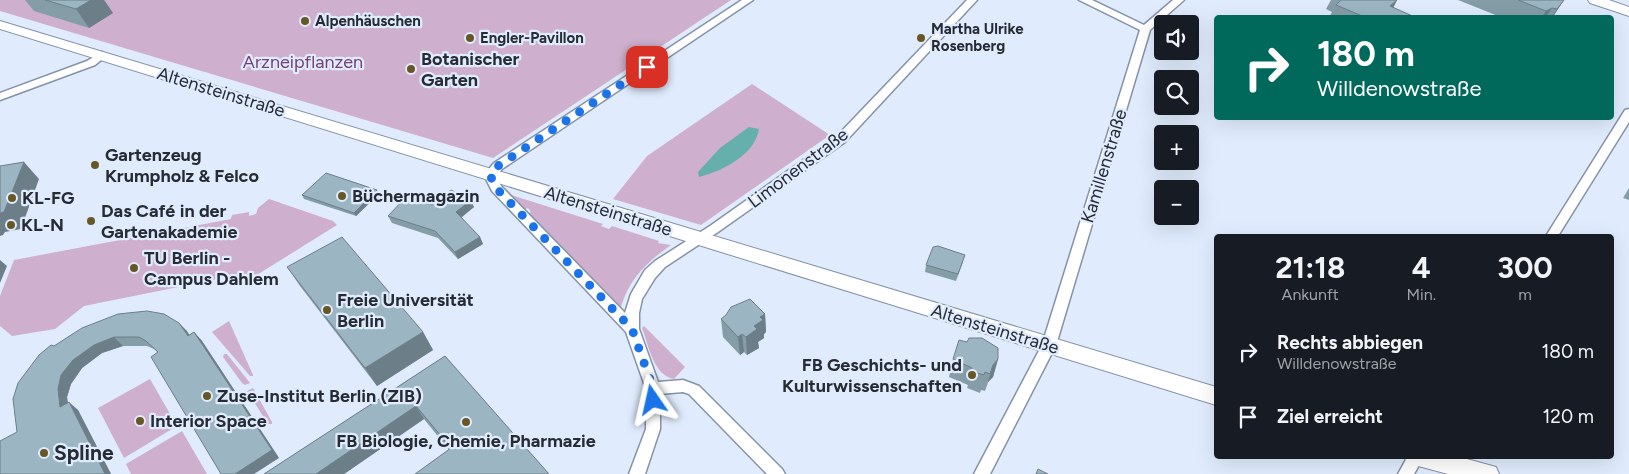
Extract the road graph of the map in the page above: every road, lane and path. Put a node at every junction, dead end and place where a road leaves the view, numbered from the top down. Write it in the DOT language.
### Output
graph roads {
  1 [pos="748,0"];
  2 [pos="972,0"];
  3 [pos="1084,0"];
  4 [pos="1179,0"];
  5 [pos="1595,0"];
  6 [pos="1629,12"];
  7 [pos="0,25"];
  8 [pos="1145,29"];
  9 [pos="102,55"];
  10 [pos="0,97"];
  11 [pos="1629,113"];
  12 [pos="490,175"];
  13 [pos="1553,234"];
  14 [pos="700,238"];
  15 [pos="632,329"];
  16 [pos="1050,345"];
  17 [pos="653,388"];
  18 [pos="1214,395"];
  19 [pos="1414,459"];
  20 [pos="1427,459"];
  21 [pos="637,474"];
  22 [pos="777,474"];
  23 [pos="982,474"];
  24 [pos="1406,474"];
  25 [pos="1488,474"];
  1 -- 12 [label="street"];
  2 -- 14 [label="street, Limonenstraße"];
  3 -- 8 [label="street"];
  4 -- 8 [label="street"];
  5 -- 6 [label="main road"];
  7 -- 9 [label="main road, Altensteinstraße"];
  8 -- 16 [label="street, Kamillenstraße"];
  9 -- 10 [label="street"];
  9 -- 12 [label="main road, Altensteinstraße"];
  11 -- 13 [label="street"];
  12 -- 14 [label="main road, Altensteinstraße"];
  12 -- 15 [label="street"];
  14 -- 15 [label="street, Limonenstraße"];
  14 -- 16 [label="main road, Altensteinstraße"];
  15 -- 17 [label="street"];
  16 -- 18 [label="main road, Altensteinstraße"];
  16 -- 23 [label="street, Kamillenstraße"];
  17 -- 21 [label="street"];
  17 -- 22 [label="street"];
  19 -- 24 [label="street"];
  20 -- 25 [label="main road"];
}
